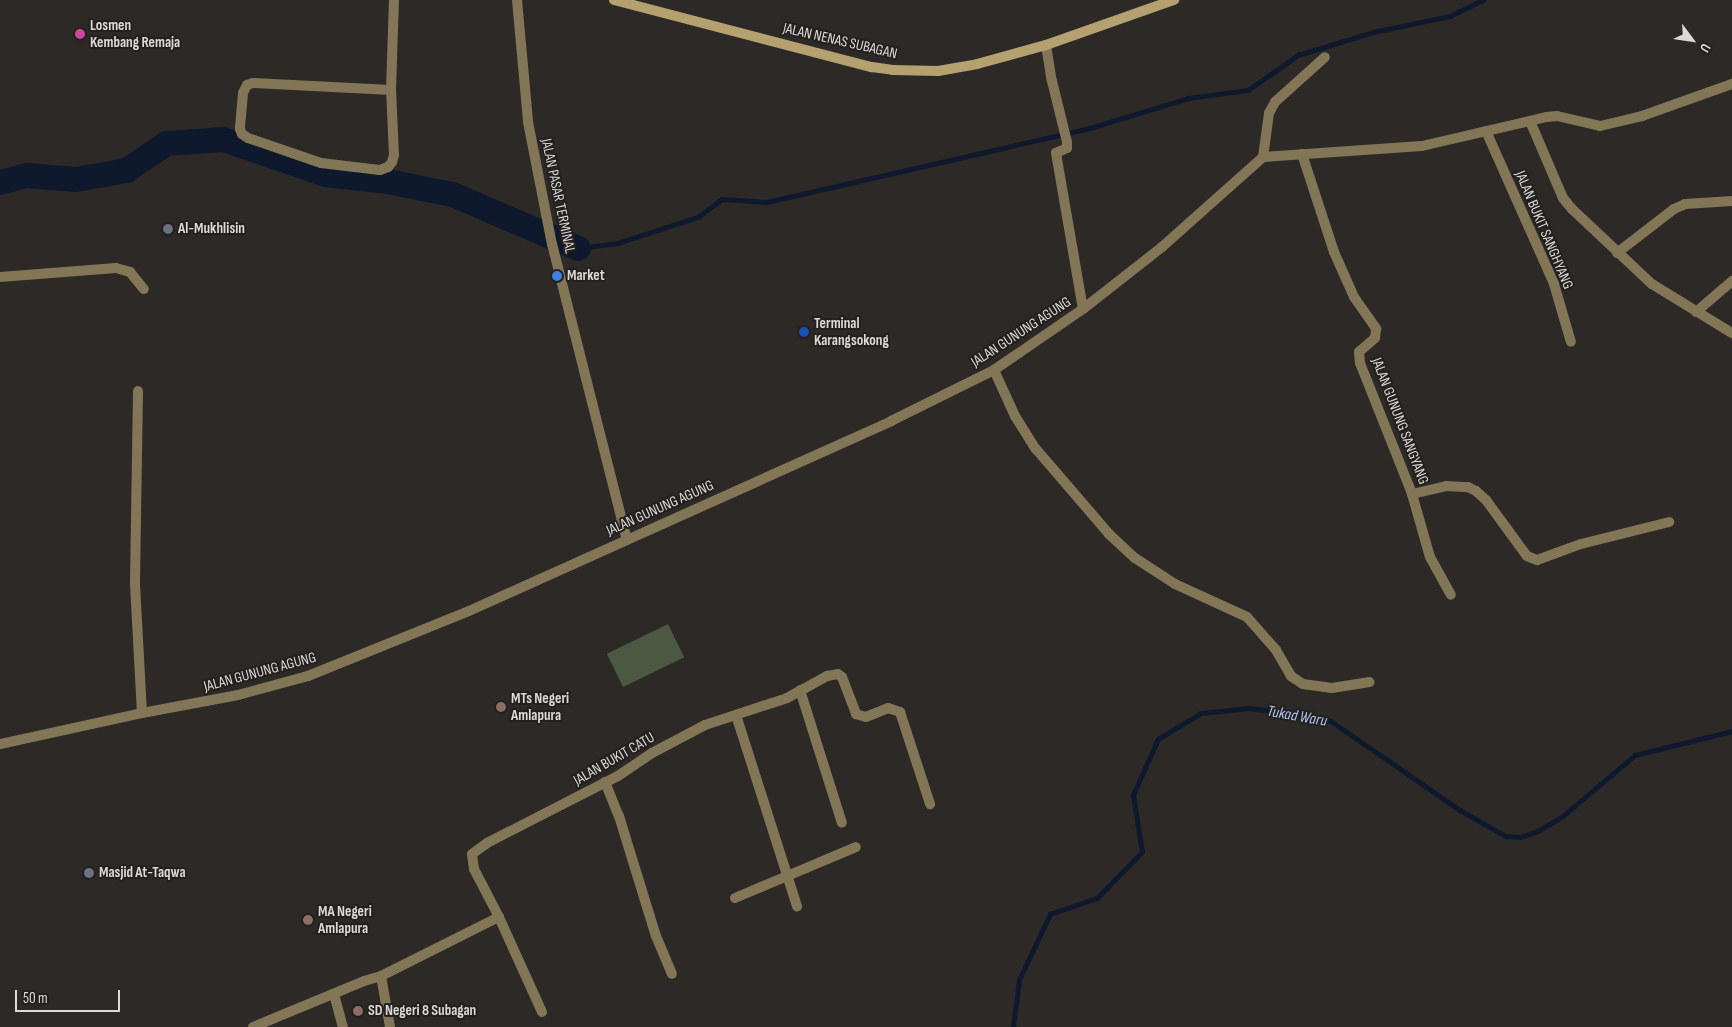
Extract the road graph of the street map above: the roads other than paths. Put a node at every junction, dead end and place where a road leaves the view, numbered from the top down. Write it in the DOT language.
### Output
graph roads {
  1 [pos="394,0"];
  2 [pos="517,0"];
  3 [pos="614,0"];
  4 [pos="1174,0"];
  5 [pos="1046,45"];
  6 [pos="1325,57"];
  7 [pos="1732,84"];
  8 [pos="391,90"];
  9 [pos="1530,120"];
  10 [pos="1486,130"];
  11 [pos="1302,154"];
  12 [pos="1263,157"];
  13 [pos="1732,201"];
  14 [pos="1617,253"];
  15 [pos="0,276"];
  16 [pos="1732,281"];
  17 [pos="144,289"];
  18 [pos="1083,309"];
  19 [pos="1696,312"];
  20 [pos="1732,333"];
  21 [pos="1571,342"];
  22 [pos="994,370"];
  23 [pos="138,391"];
  24 [pos="1412,494"];
  25 [pos="1669,522"];
  26 [pos="627,540"];
  27 [pos="1451,595"];
  28 [pos="1370,682"];
  29 [pos="800,690"];
  30 [pos="142,713"];
  31 [pos="736,715"];
  32 [pos="0,744"];
  33 [pos="605,782"];
  34 [pos="930,804"];
  35 [pos="842,823"];
  36 [pos="856,848"];
  37 [pos="788,876"];
  38 [pos="735,898"];
  39 [pos="798,906"];
  40 [pos="499,917"];
  41 [pos="672,974"];
  42 [pos="381,976"];
  43 [pos="334,994"];
  44 [pos="542,1012"];
  45 [pos="253,1027"];
  46 [pos="343,1027"];
  47 [pos="390,1027"];
  1 -- 8 [label="street"];
  2 -- 26 [label="street, JALAN PASAR TERMINAL"];
  3 -- 5 [label="main road, JALAN NENAS SUBAGAN"];
  4 -- 5 [label="main road, JALAN NENAS SUBAGAN"];
  5 -- 18 [label="street"];
  6 -- 12 [label="street"];
  7 -- 9 [label="street"];
  8 -- 8 [label="street"];
  9 -- 10 [label="street"];
  9 -- 14 [label="street"];
  10 -- 11 [label="street"];
  10 -- 21 [label="street, JALAN BUKIT SANGHYANG"];
  11 -- 12 [label="street"];
  11 -- 24 [label="street, JALAN GUNUNG SANGYANG"];
  12 -- 18 [label="street, JALAN GUNUNG AGUNG"];
  13 -- 14 [label="street"];
  14 -- 19 [label="street"];
  15 -- 17 [label="street"];
  16 -- 19 [label="street"];
  18 -- 22 [label="street, JALAN GUNUNG AGUNG"];
  19 -- 20 [label="street"];
  22 -- 26 [label="street, JALAN GUNUNG AGUNG"];
  22 -- 28 [label="street"];
  23 -- 30 [label="street"];
  24 -- 25 [label="street"];
  24 -- 27 [label="street, JALAN GUNUNG SANGYANG"];
  26 -- 30 [label="street, JALAN GUNUNG AGUNG"];
  29 -- 31 [label="street, JALAN BUKIT CATU"];
  29 -- 34 [label="street, JALAN BUKIT CATU"];
  29 -- 35 [label="street"];
  30 -- 32 [label="street, JALAN GUNUNG AGUNG"];
  31 -- 33 [label="street, JALAN BUKIT CATU"];
  31 -- 37 [label="street"];
  33 -- 40 [label="street, JALAN BUKIT CATU"];
  33 -- 41 [label="street"];
  36 -- 37 [label="street"];
  37 -- 38 [label="street"];
  37 -- 39 [label="street"];
  40 -- 42 [label="street"];
  40 -- 44 [label="street, JALAN BUKIT CATU"];
  42 -- 43 [label="street"];
  42 -- 47 [label="street"];
  43 -- 45 [label="street"];
  43 -- 46 [label="street"];
}
